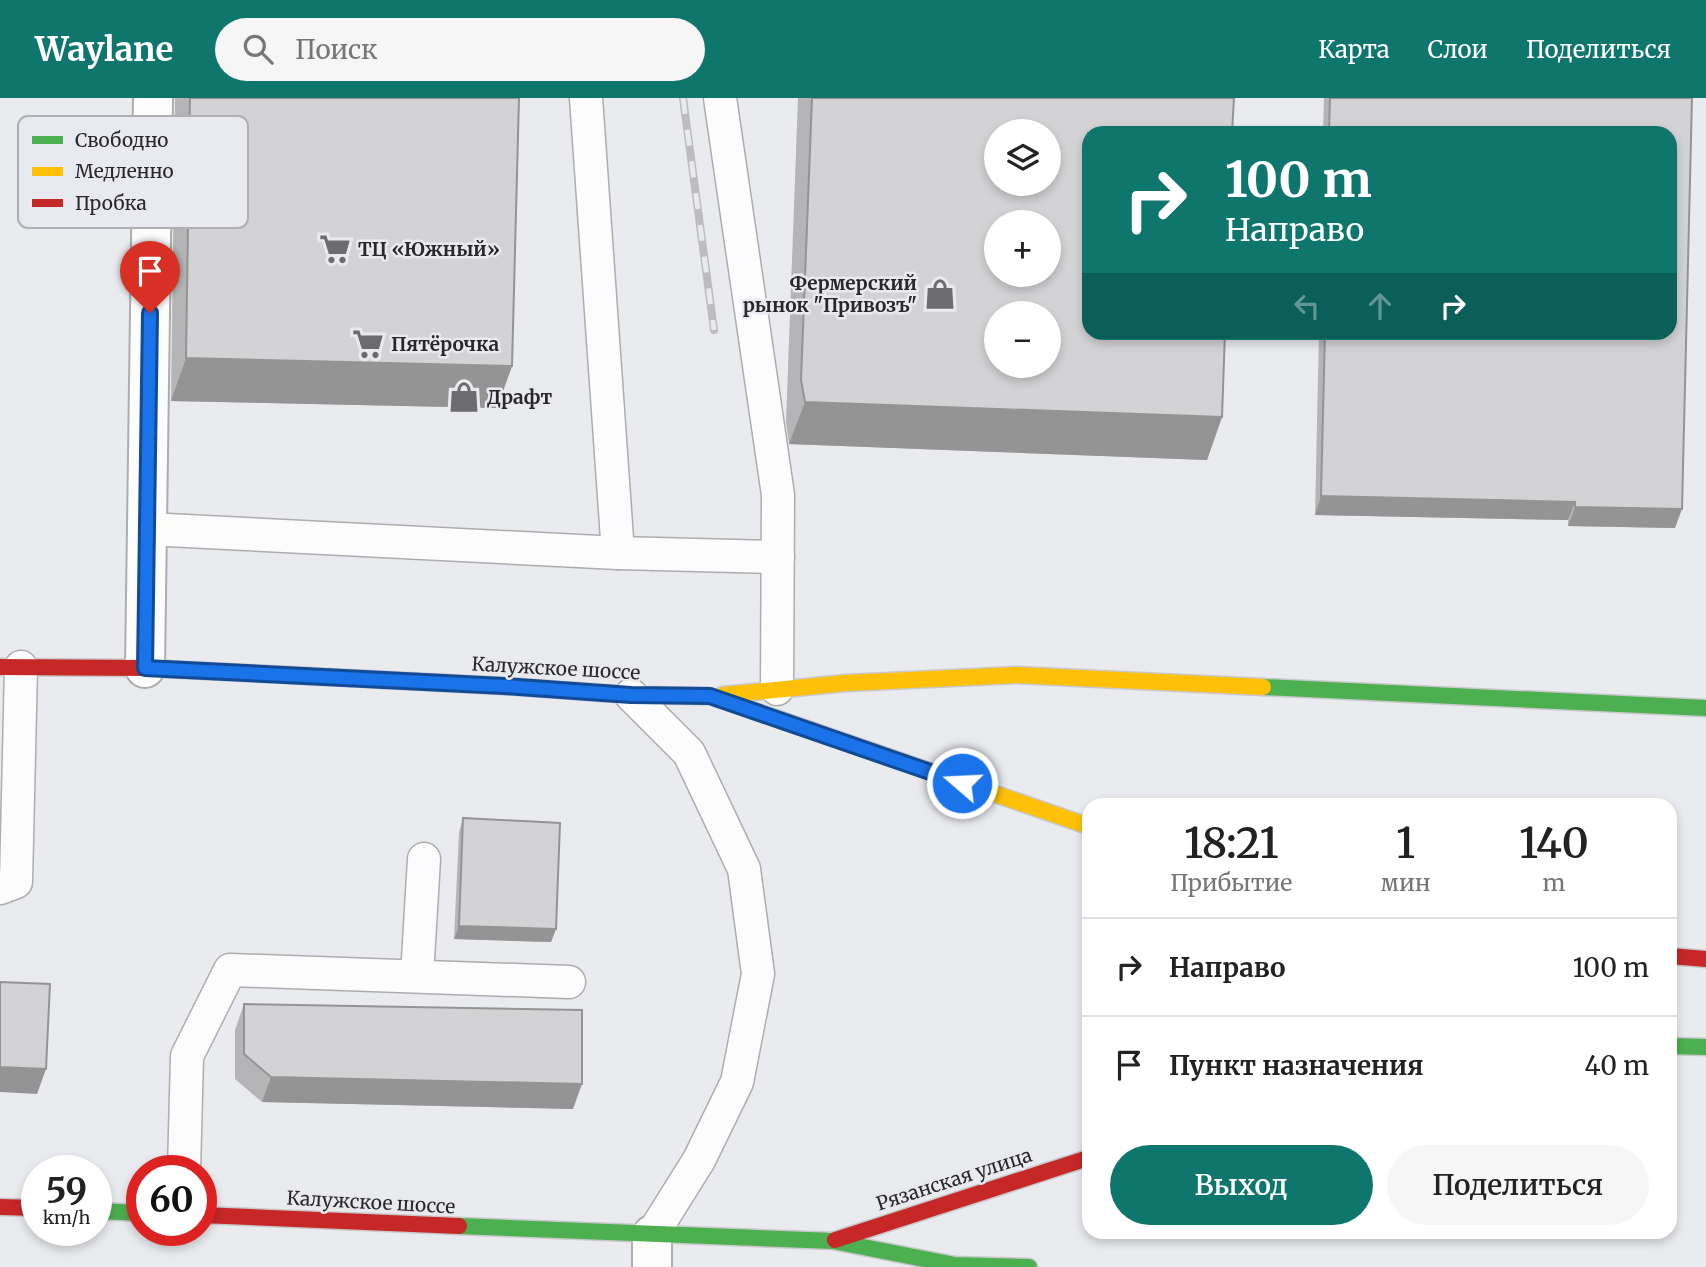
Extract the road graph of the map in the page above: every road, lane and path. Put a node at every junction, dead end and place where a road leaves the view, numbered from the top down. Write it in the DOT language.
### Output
graph roads {
  1 [pos="153,98"];
  2 [pos="586,98"];
  3 [pos="720,98"];
  4 [pos="153,116"];
  5 [pos="151,228"];
  6 [pos="147,529"];
  7 [pos="618,553"];
  8 [pos="778,557"];
  9 [pos="10,667"];
  10 [pos="145,668"];
  11 [pos="777,690"];
  12 [pos="631,695"];
  13 [pos="710,696"];
  14 [pos="1706,708"];
  15 [pos="1082,824"];
  16 [pos="424,859"];
  17 [pos="0,888"];
  18 [pos="1677,957"];
  19 [pos="1706,959"];
  20 [pos="417,976"];
  21 [pos="569,982"];
  22 [pos="1677,1046"];
  23 [pos="1706,1047"];
  24 [pos="184,1155"];
  25 [pos="1082,1160"];
  26 [pos="0,1207"];
  27 [pos="21,1208"];
  28 [pos="217,1217"];
  29 [pos="833,1241"];
  30 [pos="652,1251"];
  31 [pos="1030,1267"];
  1 -- 4 [label="street"];
  2 -- 7 [label="lane"];
  3 -- 8 [label="lane"];
  5 -- 6 [label="street"];
  6 -- 7 [label="lane"];
  6 -- 10 [label="street"];
  7 -- 8 [label="lane"];
  8 -- 11 [label="lane"];
  9 -- 10 [label="main road, Калужское шоссе"];
  9 -- 17 [label="lane"];
  10 -- 12 [label="main road, Калужское шоссе"];
  11 -- 13 [label="main road"];
  11 -- 14 [label="main road"];
  12 -- 13 [label="main road, Калужское шоссе"];
  12 -- 30 [label="lane"];
  13 -- 15 [label="main road, Калужское шоссе"];
  16 -- 20 [label="lane"];
  18 -- 19 [label="main road"];
  20 -- 21 [label="lane"];
  20 -- 24 [label="lane"];
  22 -- 23 [label="main road"];
  25 -- 29 [label="main road, Рязанская улица"];
  26 -- 27 [label="main road"];
  28 -- 30 [label="main road, Калужское шоссе"];
  29 -- 30 [label="main road, Калужское шоссе"];
  29 -- 31 [label="main road"];
}
